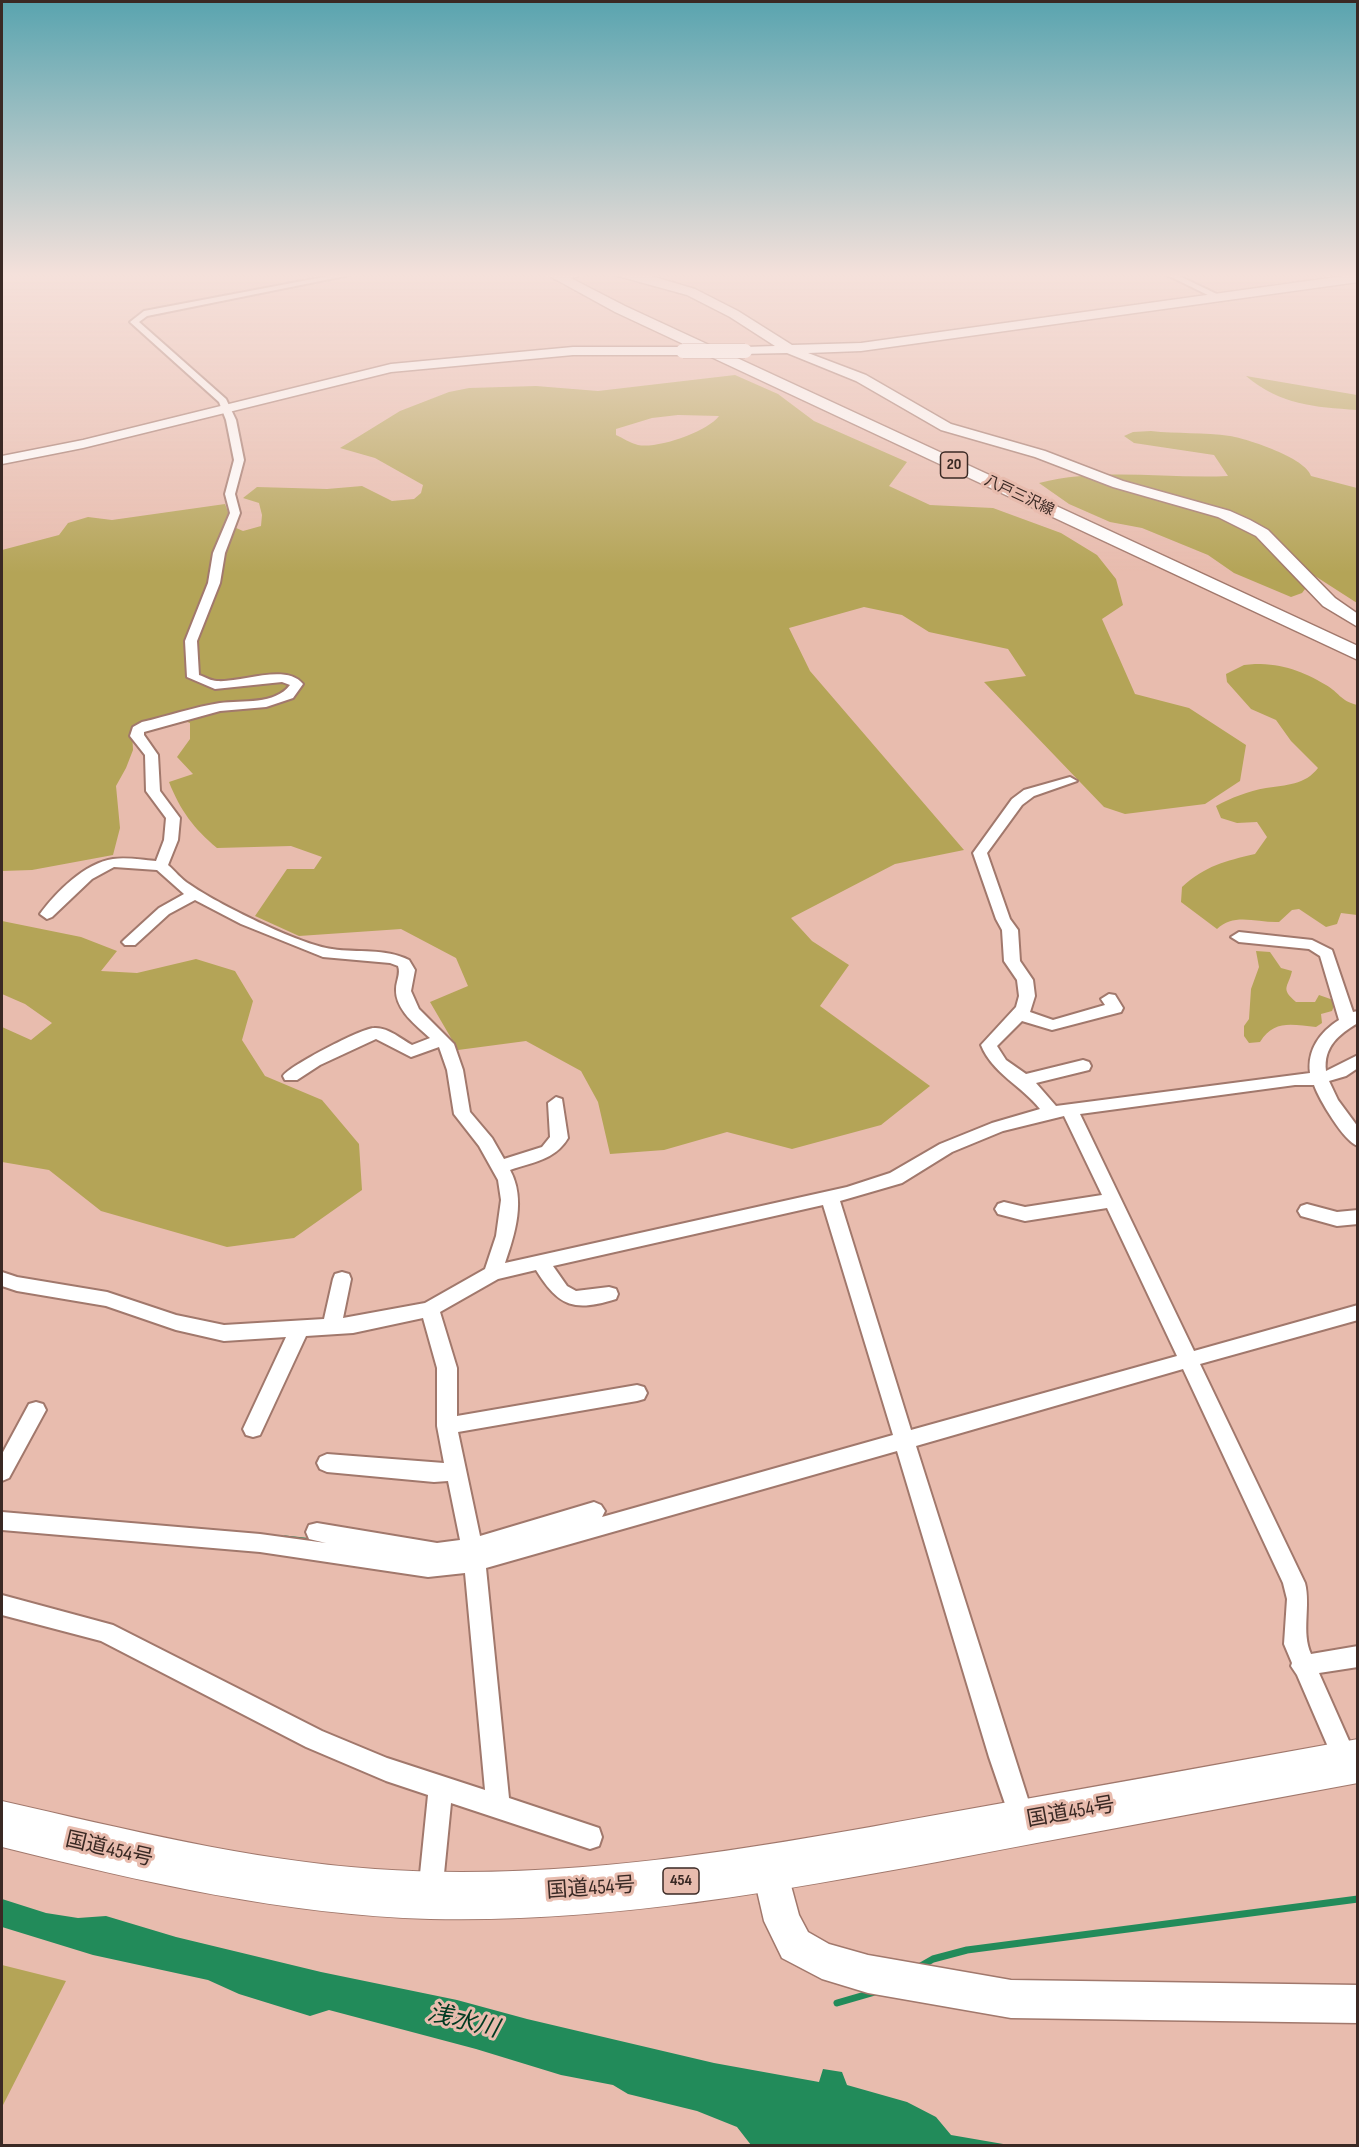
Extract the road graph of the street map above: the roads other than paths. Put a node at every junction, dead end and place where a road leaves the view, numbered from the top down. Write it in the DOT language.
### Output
graph roads {
  1 [pos="190,373"];
  2 [pos="374,373"];
  3 [pos="757,373"];
  4 [pos="849,373"];
  5 [pos="228,408"];
  6 [pos="2,460"];
  7 [pos="1358,622"];
  8 [pos="1358,654"];
  9 [pos="1070,781"];
  10 [pos="161,866"];
  11 [pos="196,894"];
  12 [pos="47,914"];
  13 [pos="1239,937"];
  14 [pos="130,942"];
  15 [pos="1109,999"];
  16 [pos="1019,1014"];
  17 [pos="1353,1019"];
  18 [pos="442,1041"];
  19 [pos="1358,1060"];
  20 [pos="1083,1066"];
  21 [pos="291,1076"];
  22 [pos="1318,1079"];
  23 [pos="1022,1081"];
  24 [pos="556,1103"];
  25 [pos="1061,1110"];
  26 [pos="1358,1140"];
  27 [pos="499,1167"];
  28 [pos="830,1197"];
  29 [pos="1114,1200"];
  30 [pos="1004,1209"];
  31 [pos="1307,1212"];
  32 [pos="1358,1216"];
  33 [pos="541,1262"];
  34 [pos="493,1273"];
  35 [pos="2,1279"];
  36 [pos="342,1279"];
  37 [pos="609,1294"];
  38 [pos="430,1309"];
  39 [pos="1358,1312"];
  40 [pos="332,1327"];
  41 [pos="299,1329"];
  42 [pos="1188,1359"];
  43 [pos="637,1393"];
  44 [pos="36,1410"];
  45 [pos="447,1426"];
  46 [pos="253,1429"];
  47 [pos="904,1442"];
  48 [pos="327,1463"];
  49 [pos="456,1471"];
  50 [pos="2,1472"];
  51 [pos="594,1511"];
  52 [pos="2,1521"];
  53 [pos="317,1533"];
  54 [pos="474,1555"];
  55 [pos="2,1605"];
  56 [pos="1358,1656"];
  57 [pos="1302,1666"];
  58 [pos="1352,1762"];
  59 [pos="441,1787"];
  60 [pos="498,1804"];
  61 [pos="1023,1822"];
  62 [pos="2,1824"];
  63 [pos="590,1837"];
  64 [pos="770,1869"];
  65 [pos="430,1895"];
  66 [pos="1358,2004"];
  1 -- 5 [label="street"];
  2 -- 5 [label="street, bridge"];
  3 -- 8 [label="main road, 八戸三沢線 / 20"];
  4 -- 7 [label="street"];
  5 -- 6 [label="street"];
  5 -- 10 [label="street"];
  9 -- 16 [label="street"];
  10 -- 11 [label="street"];
  10 -- 12 [label="street"];
  11 -- 14 [label="street"];
  11 -- 18 [label="street"];
  13 -- 17 [label="street"];
  15 -- 16 [label="street"];
  16 -- 23 [label="street"];
  17 -- 22 [label="street"];
  18 -- 21 [label="street"];
  18 -- 27 [label="street"];
  19 -- 22 [label="street"];
  20 -- 23 [label="street"];
  22 -- 25 [label="street"];
  22 -- 26 [label="street"];
  23 -- 25 [label="street"];
  24 -- 27 [label="street"];
  25 -- 28 [label="street"];
  25 -- 29 [label="street"];
  27 -- 34 [label="street"];
  28 -- 33 [label="street"];
  28 -- 47 [label="street"];
  29 -- 30 [label="street"];
  29 -- 42 [label="street"];
  31 -- 32 [label="street"];
  33 -- 34 [label="street"];
  33 -- 37 [label="street"];
  34 -- 38 [label="street"];
  35 -- 41 [label="street"];
  36 -- 40 [label="street"];
  38 -- 40 [label="street"];
  38 -- 45 [label="street"];
  39 -- 42 [label="street"];
  40 -- 41 [label="street"];
  41 -- 46 [label="street"];
  42 -- 47 [label="street"];
  42 -- 57 [label="street"];
  43 -- 45 [label="street"];
  44 -- 50 [label="street"];
  45 -- 49 [label="street"];
  47 -- 54 [label="street"];
  47 -- 61 [label="street"];
  48 -- 49 [label="street"];
  49 -- 54 [label="street"];
  51 -- 54 [label="street"];
  52 -- 54 [label="street"];
  53 -- 54 [label="street"];
  54 -- 60 [label="street"];
  55 -- 59 [label="street"];
  56 -- 57 [label="street"];
  57 -- 58 [label="street"];
  58 -- 61 [label="highway, 国道454号 / 454"];
  59 -- 60 [label="street"];
  59 -- 65 [label="street"];
  60 -- 63 [label="street"];
  61 -- 64 [label="highway, 国道454号 / 454"];
  62 -- 65 [label="highway, 国道454号 / 454"];
  64 -- 65 [label="highway, 国道454号 / 454"];
  64 -- 66 [label="street"];
}
